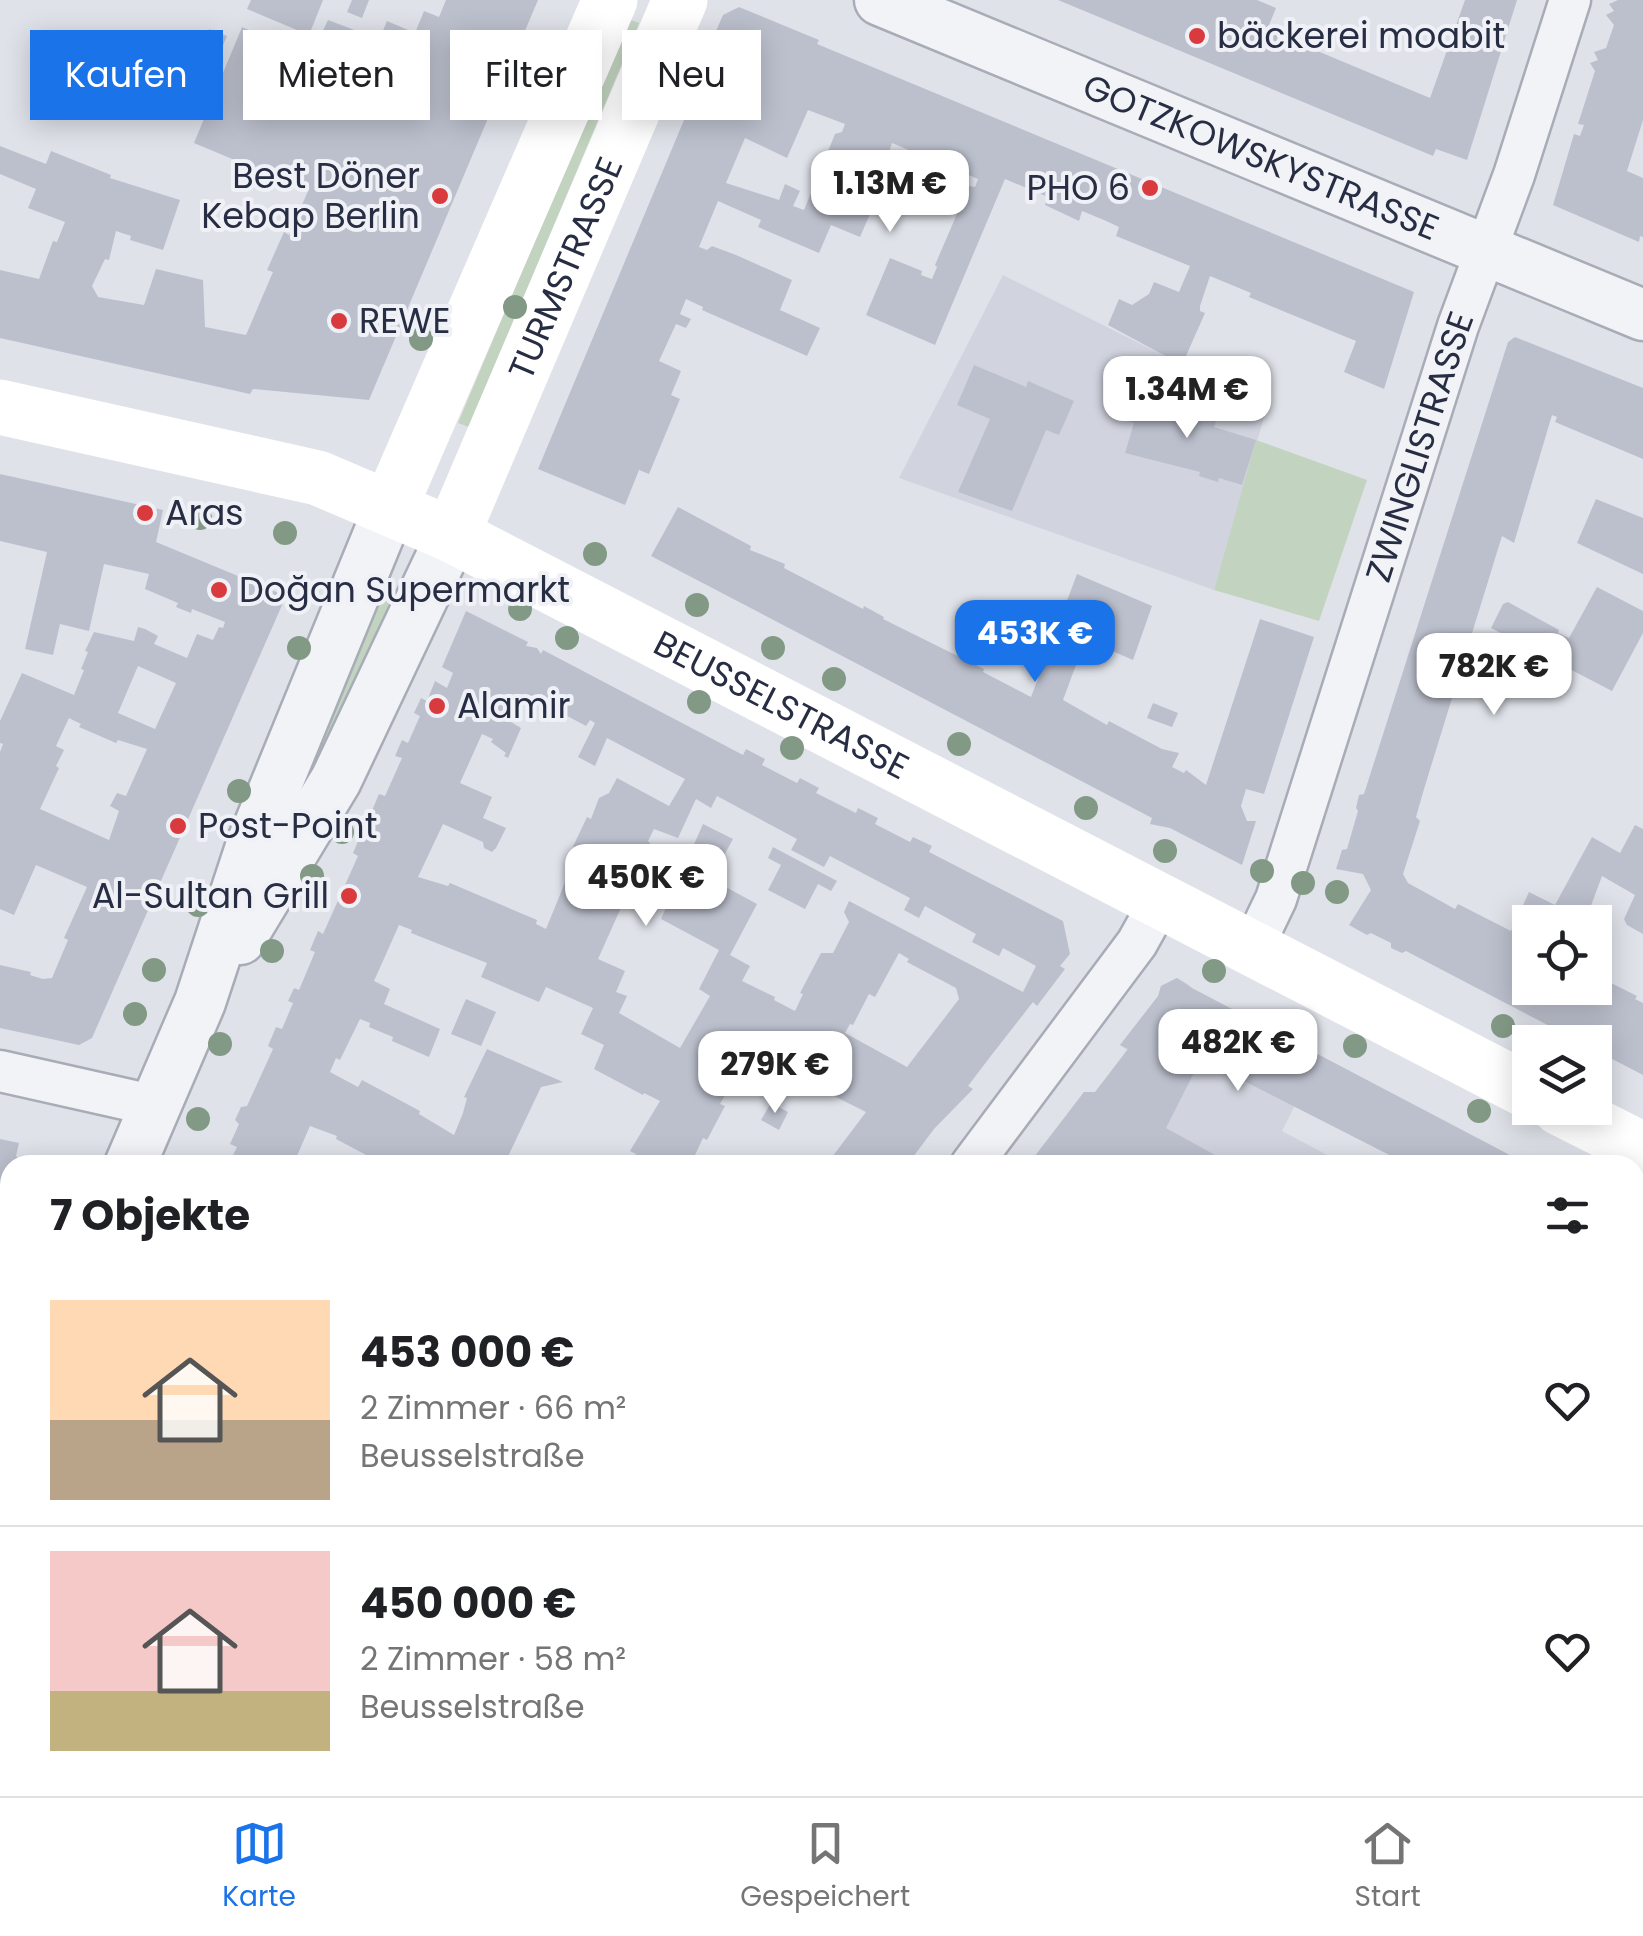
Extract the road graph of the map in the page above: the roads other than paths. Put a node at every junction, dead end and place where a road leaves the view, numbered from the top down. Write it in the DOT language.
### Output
graph roads {
  1 [pos="610,0"];
  2 [pos="680,0"];
  3 [pos="880,0"];
  4 [pos="1570,0"];
  5 [pos="1486,249"];
  6 [pos="1643,315"];
  7 [pos="0,407"];
  8 [pos="390,507"];
  9 [pos="452,534"];
  10 [pos="1160,900"];
  11 [pos="1252,949"];
  12 [pos="200,1002"];
  13 [pos="0,1071"];
  14 [pos="1512,1083"];
  15 [pos="156,1106"];
  16 [pos="1594,1125"];
  17 [pos="1643,1150"];
  18 [pos="134,1155"];
  19 [pos="978,1155"];
  1 -- 8 [label="main road, TURMSTRASSE"];
  2 -- 9 [label="main road, TURMSTRASSE"];
  3 -- 5 [label="street, GOTZKOWSKYSTRASSE"];
  4 -- 5 [label="street, ZWINGLISTRASSE"];
  5 -- 6 [label="street, GOTZKOWSKYSTRASSE"];
  5 -- 11 [label="street, ZWINGLISTRASSE"];
  7 -- 8 [label="main road, BEUSSELSTRASSE"];
  8 -- 9 [label="main road, BEUSSELSTRASSE"];
  8 -- 12 [label="street"];
  9 -- 10 [label="main road, BEUSSELSTRASSE"];
  9 -- 12 [label="street"];
  10 -- 11 [label="main road, BEUSSELSTRASSE"];
  10 -- 19 [label="street"];
  11 -- 14 [label="main road, BEUSSELSTRASSE"];
  12 -- 15 [label="street"];
  13 -- 15 [label="street"];
  15 -- 18 [label="street"];
  16 -- 17 [label="main road"];
}
